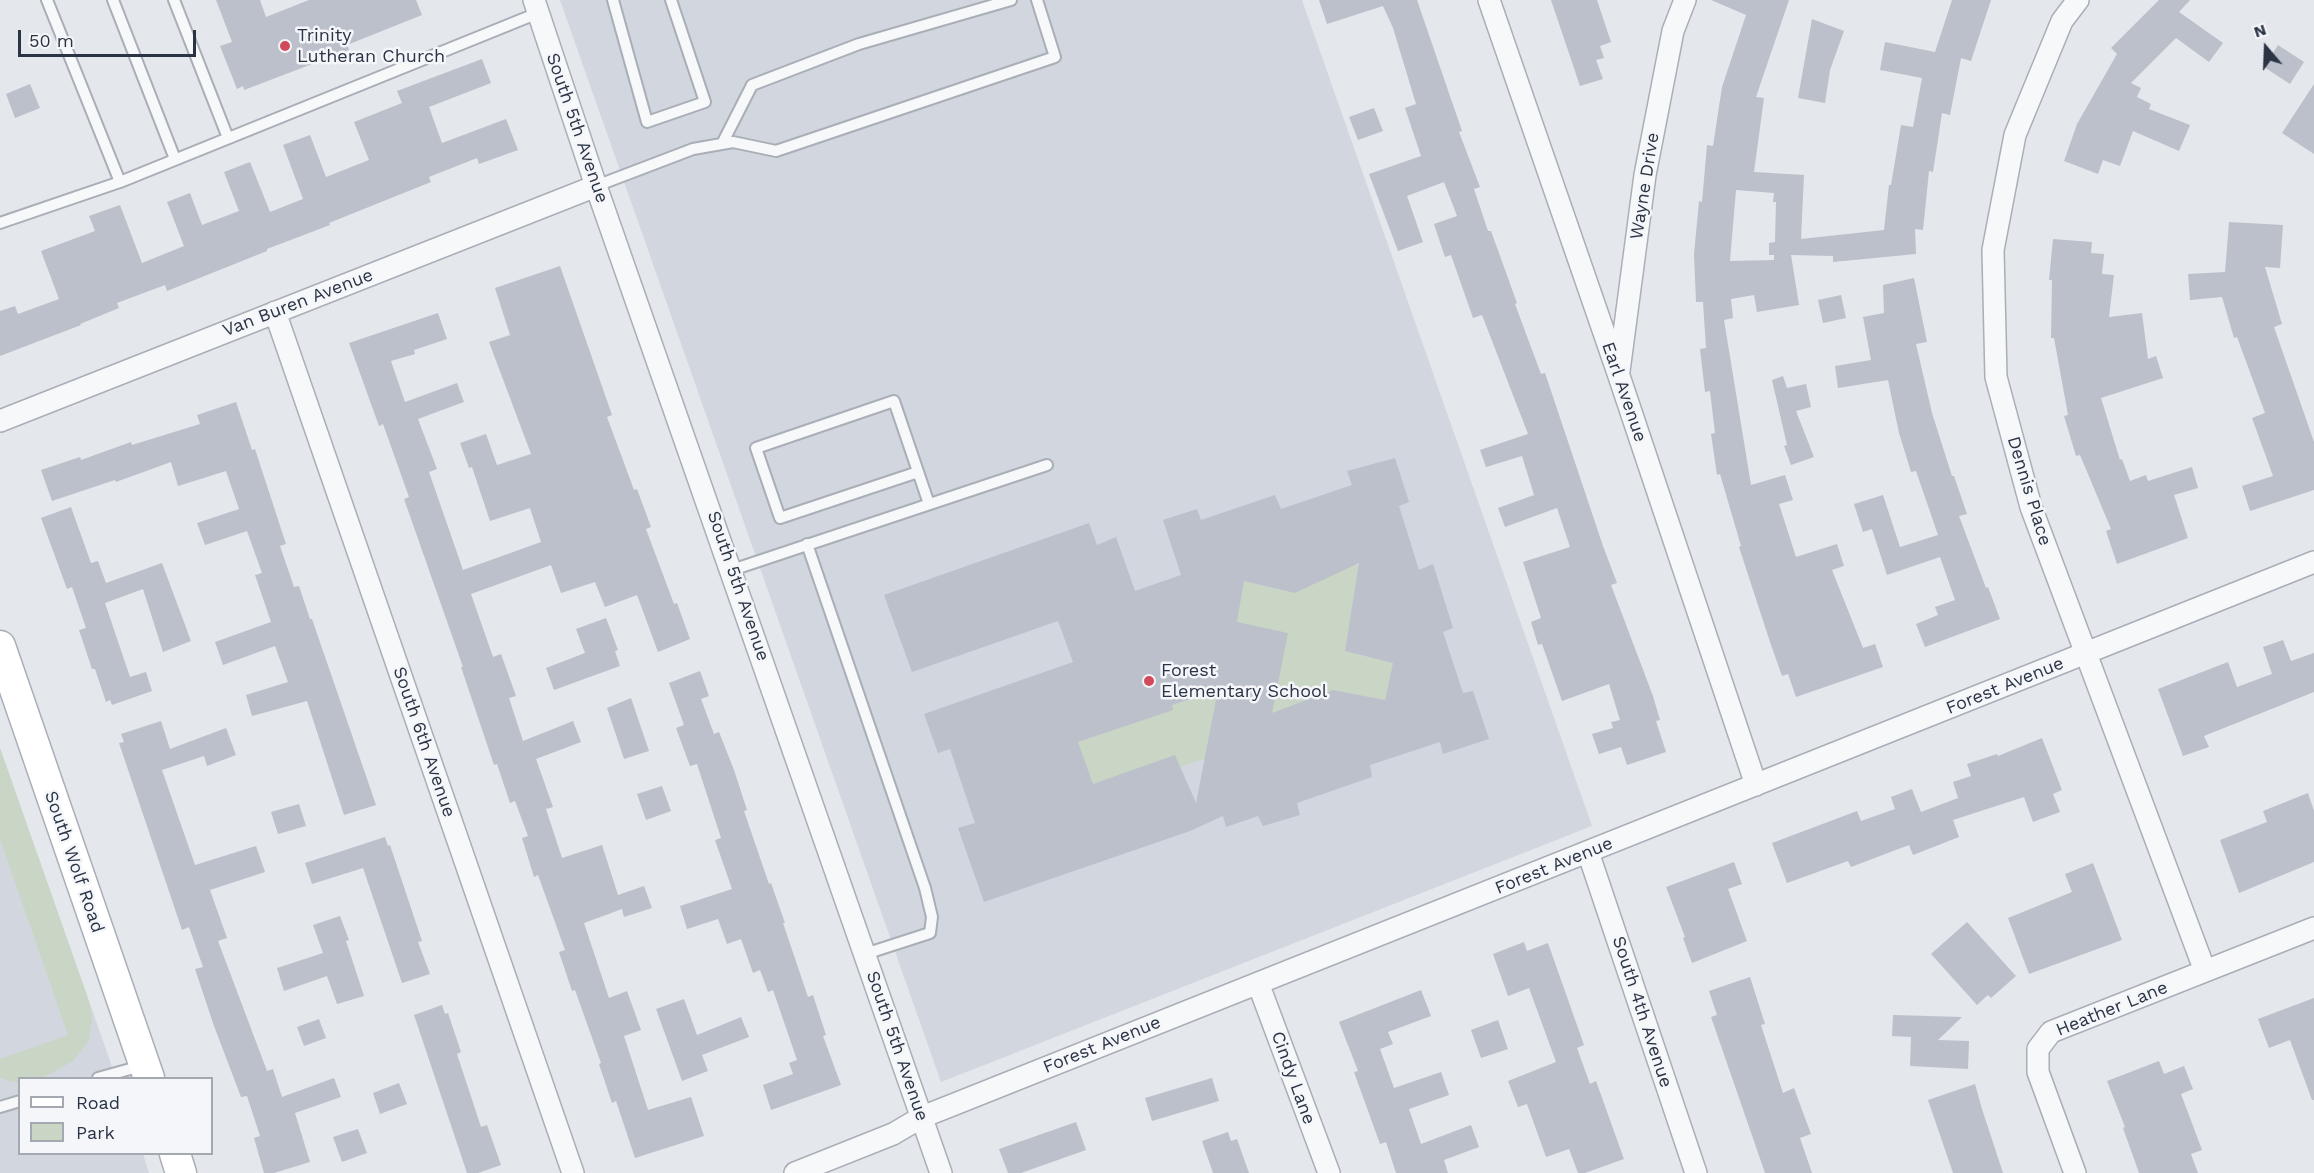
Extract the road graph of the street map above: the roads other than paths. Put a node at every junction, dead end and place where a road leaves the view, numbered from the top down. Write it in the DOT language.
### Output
graph roads {
  1 [pos="47,0"];
  2 [pos="113,0"];
  3 [pos="174,0"];
  4 [pos="613,0"];
  5 [pos="671,0"];
  6 [pos="1011,0"];
  7 [pos="1037,0"];
  8 [pos="1489,0"];
  9 [pos="1685,0"];
  10 [pos="2078,0"];
  11 [pos="536,6"];
  12 [pos="228,138"];
  13 [pos="722,144"];
  14 [pos="175,159"];
  15 [pos="120,182"];
  16 [pos="597,186"];
  17 [pos="0,223"];
  18 [pos="276,312"];
  19 [pos="1619,376"];
  20 [pos="0,421"];
  21 [pos="1047,465"];
  22 [pos="918,472"];
  23 [pos="929,504"];
  24 [pos="807,544"];
  25 [pos="2314,562"];
  26 [pos="732,570"];
  27 [pos="0,646"];
  28 [pos="2085,654"];
  29 [pos="1756,785"];
  30 [pos="1588,852"];
  31 [pos="2314,928"];
  32 [pos="865,954"];
  33 [pos="2205,971"];
  34 [pos="1258,983"];
  35 [pos="147,1072"];
  36 [pos="106,1077"];
  37 [pos="18,1102"];
  38 [pos="0,1107"];
  39 [pos="922,1118"];
  40 [pos="175,1155"];
  41 [pos="181,1173"];
  42 [pos="573,1173"];
  43 [pos="795,1173"];
  44 [pos="941,1173"];
  45 [pos="1329,1173"];
  46 [pos="1696,1173"];
  47 [pos="2075,1173"];
  1 -- 15 [label="lane"];
  2 -- 14 [label="lane"];
  3 -- 12 [label="lane"];
  4 -- 5 [label="lane"];
  6 -- 13 [label="lane"];
  7 -- 13 [label="lane"];
  8 -- 19 [label="street, Earl Avenue"];
  9 -- 19 [label="street, Wayne Drive"];
  10 -- 28 [label="street, Dennis Place"];
  11 -- 12 [label="lane"];
  11 -- 16 [label="street, South 5th Avenue"];
  12 -- 14 [label="lane"];
  13 -- 16 [label="lane"];
  14 -- 15 [label="lane"];
  15 -- 17 [label="lane"];
  16 -- 18 [label="street, Van Buren Avenue"];
  16 -- 26 [label="street, South 5th Avenue"];
  18 -- 20 [label="street, Van Buren Avenue"];
  18 -- 42 [label="street, South 6th Avenue"];
  19 -- 29 [label="street, Earl Avenue"];
  21 -- 23 [label="lane"];
  22 -- 22 [label="lane"];
  22 -- 23 [label="lane"];
  23 -- 24 [label="lane"];
  24 -- 26 [label="lane"];
  24 -- 32 [label="lane"];
  25 -- 28 [label="street, Forest Avenue"];
  26 -- 32 [label="street, South 5th Avenue"];
  27 -- 35 [label="main road, South Wolf Road"];
  28 -- 29 [label="street, Forest Avenue"];
  28 -- 33 [label="street, Dennis Place"];
  29 -- 30 [label="street, Forest Avenue"];
  30 -- 34 [label="street, Forest Avenue"];
  30 -- 46 [label="street, South 4th Avenue"];
  31 -- 33 [label="street, Heather Lane"];
  32 -- 39 [label="street, South 5th Avenue"];
  33 -- 47 [label="street, Heather Lane"];
  34 -- 39 [label="street, Forest Avenue"];
  34 -- 45 [label="street, Cindy Lane"];
  35 -- 36 [label="lane"];
  37 -- 38 [label="lane"];
  39 -- 43 [label="street, Forest Avenue"];
  39 -- 44 [label="street, South 5th Avenue"];
  40 -- 41 [label="main road"];
}
